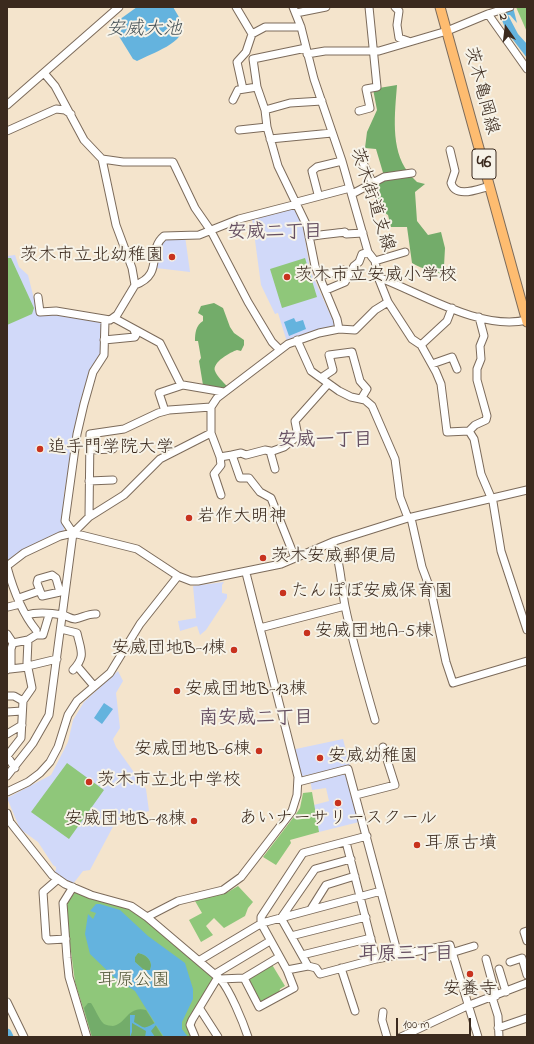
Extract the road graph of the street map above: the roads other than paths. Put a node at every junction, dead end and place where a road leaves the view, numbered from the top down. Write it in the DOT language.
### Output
graph roads {
  1 [pos="119,7"];
  2 [pos="236,7"];
  3 [pos="324,7"];
  4 [pos="369,7"];
  5 [pos="395,7"];
  6 [pos="440,7"];
  7 [pos="510,7"];
  8 [pos="295,10"];
  9 [pos="488,14"];
  10 [pos="301,27"];
  11 [pos="447,31"];
  12 [pos="252,34"];
  13 [pos="408,42"];
  14 [pos="307,51"];
  15 [pos="372,52"];
  16 [pos="527,69"];
  17 [pos="44,73"];
  18 [pos="55,86"];
  19 [pos="258,87"];
  20 [pos="243,89"];
  21 [pos="233,100"];
  22 [pos="322,101"];
  23 [pos="7,105"];
  24 [pos="56,109"];
  25 [pos="265,110"];
  26 [pos="359,111"];
  27 [pos="72,115"];
  28 [pos="266,127"];
  29 [pos="238,130"];
  30 [pos="7,131"];
  31 [pos="332,133"];
  32 [pos="270,139"];
  33 [pos="450,150"];
  34 [pos="102,159"];
  35 [pos="342,161"];
  36 [pos="363,163"];
  37 [pos="412,173"];
  38 [pos="372,182"];
  39 [pos="490,186"];
  40 [pos="351,191"];
  41 [pos="318,194"];
  42 [pos="297,203"];
  43 [pos="211,231"];
  44 [pos="363,233"];
  45 [pos="309,237"];
  46 [pos="368,252"];
  47 [pos="405,252"];
  48 [pos="375,261"];
  49 [pos="343,270"];
  50 [pos="320,276"];
  51 [pos="378,277"];
  52 [pos="135,284"];
  53 [pos="326,290"];
  54 [pos="38,297"];
  55 [pos="388,302"];
  56 [pos="452,308"];
  57 [pos="479,317"];
  58 [pos="114,318"];
  59 [pos="105,320"];
  60 [pos="527,320"];
  61 [pos="339,329"];
  62 [pos="134,330"];
  63 [pos="104,340"];
  64 [pos="298,340"];
  65 [pos="421,345"];
  66 [pos="280,350"];
  67 [pos="432,364"];
  68 [pos="457,368"];
  69 [pos="321,378"];
  70 [pos="328,384"];
  71 [pos="181,385"];
  72 [pos="224,392"];
  73 [pos="361,399"];
  74 [pos="211,407"];
  75 [pos="165,411"];
  76 [pos="469,431"];
  77 [pos="211,433"];
  78 [pos="113,449"];
  79 [pos="90,450"];
  80 [pos="270,452"];
  81 [pos="232,455"];
  82 [pos="220,457"];
  83 [pos="275,469"];
  84 [pos="113,480"];
  85 [pos="89,481"];
  86 [pos="527,490"];
  87 [pos="221,495"];
  88 [pos="490,498"];
  89 [pos="89,517"];
  90 [pos="409,518"];
  91 [pos="73,533"];
  92 [pos="332,542"];
  93 [pos="295,558"];
  94 [pos="7,567"];
  95 [pos="246,573"];
  96 [pos="178,576"];
  97 [pos="39,591"];
  98 [pos="20,601"];
  99 [pos="345,606"];
  100 [pos="8,607"];
  101 [pos="96,614"];
  102 [pos="26,615"];
  103 [pos="48,615"];
  104 [pos="63,615"];
  105 [pos="260,628"];
  106 [pos="61,629"];
  107 [pos="36,630"];
  108 [pos="527,630"];
  109 [pos="7,634"];
  110 [pos="28,640"];
  111 [pos="13,643"];
  112 [pos="57,659"];
  113 [pos="527,661"];
  114 [pos="28,667"];
  115 [pos="8,670"];
  116 [pos="94,686"];
  117 [pos="7,696"];
  118 [pos="23,702"];
  119 [pos="22,711"];
  120 [pos="7,712"];
  121 [pos="375,720"];
  122 [pos="22,725"];
  123 [pos="7,734"];
  124 [pos="384,747"];
  125 [pos="15,768"];
  126 [pos="7,776"];
  127 [pos="298,782"];
  128 [pos="7,792"];
  129 [pos="356,796"];
  130 [pos="7,814"];
  131 [pos="367,836"];
  132 [pos="346,842"];
  133 [pos="351,859"];
  134 [pos="355,876"];
  135 [pos="58,879"];
  136 [pos="73,887"];
  137 [pos="381,891"];
  138 [pos="361,896"];
  139 [pos="311,910"];
  140 [pos="147,917"];
  141 [pos="366,917"];
  142 [pos="281,918"];
  143 [pos="261,923"];
  144 [pos="527,931"];
  145 [pos="291,936"];
  146 [pos="371,938"];
  147 [pos="66,939"];
  148 [pos="270,941"];
  149 [pos="527,941"];
  150 [pos="474,946"];
  151 [pos="452,953"];
  152 [pos="302,955"];
  153 [pos="398,955"];
  154 [pos="279,957"];
  155 [pos="376,959"];
  156 [pos="486,959"];
  157 [pos="200,960"];
  158 [pos="510,962"];
  159 [pos="308,966"];
  160 [pos="341,968"];
  161 [pos="499,969"];
  162 [pos="287,970"];
  163 [pos="527,975"];
  164 [pos="218,976"];
  165 [pos="244,978"];
  166 [pos="527,983"];
  167 [pos="506,992"];
  168 [pos="494,997"];
  169 [pos="7,1002"];
  170 [pos="468,1006"];
  171 [pos="200,1009"];
  172 [pos="355,1011"];
  173 [pos="383,1012"];
  174 [pos="527,1018"];
  175 [pos="498,1028"];
  176 [pos="24,1037"];
  177 [pos="87,1037"];
  178 [pos="195,1037"];
  179 [pos="218,1037"];
  180 [pos="248,1037"];
  181 [pos="386,1037"];
  182 [pos="401,1037"];
  183 [pos="478,1037"];
  184 [pos="499,1037"];
  1 -- 17 [label="street"];
  2 -- 12 [label="street"];
  3 -- 8 [label="street"];
  4 -- 15 [label="street"];
  5 -- 13 [label="street"];
  6 -- 11 [label="main road, 茨木亀岡線 / 46"];
  7 -- 9 [label="street"];
  8 -- 10 [label="street, 茨木街道支線"];
  9 -- 11 [label="street"];
  9 -- 16 [label="street"];
  10 -- 12 [label="street"];
  10 -- 14 [label="street, 茨木街道支線"];
  11 -- 13 [label="street"];
  11 -- 39 [label="main road, 茨木亀岡線 / 46"];
  12 -- 20 [label="street"];
  13 -- 15 [label="street"];
  14 -- 15 [label="street"];
  14 -- 19 [label="street"];
  14 -- 22 [label="street, 茨木街道支線"];
  15 -- 26 [label="street"];
  17 -- 18 [label="street"];
  17 -- 23 [label="street"];
  18 -- 24 [label="street"];
  18 -- 27 [label="street"];
  19 -- 20 [label="street"];
  19 -- 25 [label="street"];
  20 -- 21 [label="street"];
  22 -- 25 [label="street"];
  22 -- 31 [label="street, 茨木街道支線"];
  24 -- 27 [label="street"];
  24 -- 30 [label="street"];
  25 -- 28 [label="street"];
  27 -- 34 [label="street"];
  28 -- 29 [label="street"];
  28 -- 32 [label="street"];
  31 -- 32 [label="street"];
  31 -- 35 [label="street, 茨木街道支線"];
  32 -- 42 [label="street"];
  33 -- 39 [label="street"];
  34 -- 43 [label="street"];
  34 -- 52 [label="street"];
  35 -- 40 [label="street, 茨木街道支線"];
  35 -- 41 [label="street"];
  36 -- 38 [label="street"];
  37 -- 38 [label="street"];
  38 -- 40 [label="street"];
  39 -- 60 [label="main road, 茨木亀岡線 / 46"];
  40 -- 42 [label="street"];
  40 -- 44 [label="street, 茨木街道支線"];
  42 -- 43 [label="street"];
  42 -- 45 [label="street"];
  43 -- 52 [label="street"];
  43 -- 66 [label="street"];
  44 -- 45 [label="street"];
  44 -- 46 [label="street, 茨木街道支線"];
  45 -- 50 [label="street"];
  46 -- 48 [label="street, 茨木街道支線"];
  46 -- 53 [label="street"];
  47 -- 48 [label="street"];
  48 -- 51 [label="street, 茨木街道支線"];
  49 -- 50 [label="street"];
  50 -- 53 [label="street"];
  51 -- 55 [label="street"];
  51 -- 56 [label="street, 茨木街道支線"];
  52 -- 58 [label="street"];
  53 -- 61 [label="street"];
  54 -- 59 [label="street"];
  55 -- 61 [label="street"];
  55 -- 65 [label="street"];
  56 -- 57 [label="street, 茨木街道支線"];
  56 -- 65 [label="street"];
  57 -- 60 [label="street, 茨木街道支線"];
  57 -- 76 [label="street"];
  58 -- 59 [label="street"];
  58 -- 62 [label="street"];
  59 -- 63 [label="street"];
  61 -- 64 [label="street"];
  62 -- 63 [label="street"];
  62 -- 71 [label="street"];
  63 -- 91 [label="street"];
  64 -- 66 [label="street"];
  64 -- 69 [label="street"];
  65 -- 67 [label="street"];
  66 -- 72 [label="street"];
  67 -- 68 [label="street"];
  67 -- 76 [label="street"];
  69 -- 70 [label="street"];
  69 -- 73 [label="street"];
  70 -- 73 [label="street"];
  70 -- 80 [label="street"];
  71 -- 72 [label="street"];
  71 -- 75 [label="street"];
  72 -- 74 [label="street"];
  73 -- 90 [label="street"];
  74 -- 75 [label="street"];
  74 -- 77 [label="street"];
  75 -- 79 [label="street"];
  76 -- 88 [label="street"];
  77 -- 82 [label="street"];
  77 -- 89 [label="street"];
  78 -- 79 [label="street"];
  79 -- 85 [label="street"];
  80 -- 81 [label="street"];
  80 -- 83 [label="street"];
  81 -- 82 [label="street"];
  81 -- 93 [label="street"];
  82 -- 87 [label="street"];
  84 -- 85 [label="street"];
  85 -- 89 [label="street"];
  86 -- 88 [label="street"];
  88 -- 90 [label="street"];
  88 -- 108 [label="street"];
  89 -- 91 [label="street"];
  90 -- 92 [label="street"];
  90 -- 113 [label="street"];
  91 -- 94 [label="street"];
  91 -- 96 [label="street"];
  91 -- 104 [label="street"];
  92 -- 93 [label="street"];
  92 -- 99 [label="street"];
  93 -- 95 [label="street"];
  94 -- 98 [label="street"];
  95 -- 96 [label="street"];
  95 -- 105 [label="street"];
  96 -- 116 [label="street"];
  97 -- 98 [label="street"];
  98 -- 100 [label="street"];
  98 -- 102 [label="street"];
  99 -- 105 [label="street"];
  99 -- 121 [label="street"];
  101 -- 104 [label="street"];
  102 -- 103 [label="street"];
  102 -- 107 [label="street"];
  103 -- 104 [label="street"];
  103 -- 110 [label="street"];
  104 -- 106 [label="street"];
  105 -- 127 [label="street"];
  106 -- 112 [label="street"];
  106 -- 116 [label="street"];
  109 -- 111 [label="street"];
  110 -- 111 [label="street"];
  110 -- 114 [label="street"];
  111 -- 115 [label="street"];
  112 -- 114 [label="street"];
  112 -- 125 [label="street"];
  114 -- 115 [label="street"];
  114 -- 118 [label="street"];
  116 -- 128 [label="street"];
  117 -- 118 [label="street"];
  118 -- 119 [label="street"];
  119 -- 120 [label="street"];
  119 -- 122 [label="street"];
  122 -- 123 [label="street"];
  122 -- 125 [label="street"];
  124 -- 129 [label="street"];
  125 -- 126 [label="street"];
  127 -- 129 [label="street"];
  127 -- 140 [label="street"];
  129 -- 131 [label="street"];
  130 -- 135 [label="street"];
  131 -- 132 [label="street"];
  131 -- 137 [label="street"];
  132 -- 133 [label="street"];
  132 -- 143 [label="street"];
  133 -- 134 [label="street"];
  133 -- 142 [label="street"];
  134 -- 138 [label="street"];
  134 -- 139 [label="street"];
  135 -- 136 [label="street"];
  135 -- 147 [label="street"];
  136 -- 140 [label="street"];
  136 -- 147 [label="street"];
  137 -- 138 [label="street"];
  137 -- 153 [label="street"];
  138 -- 139 [label="street"];
  138 -- 141 [label="street"];
  139 -- 142 [label="street"];
  140 -- 157 [label="street"];
  141 -- 145 [label="street"];
  141 -- 146 [label="street"];
  142 -- 143 [label="street"];
  142 -- 145 [label="street"];
  143 -- 148 [label="street"];
  143 -- 157 [label="street"];
  144 -- 149 [label="street"];
  145 -- 152 [label="street"];
  146 -- 152 [label="street"];
  146 -- 155 [label="street"];
  147 -- 177 [label="street"];
  148 -- 154 [label="street"];
  148 -- 164 [label="street"];
  150 -- 151 [label="street"];
  151 -- 153 [label="street"];
  151 -- 170 [label="street"];
  152 -- 159 [label="street"];
  153 -- 155 [label="street"];
  154 -- 162 [label="street"];
  154 -- 165 [label="street"];
  155 -- 160 [label="street"];
  156 -- 168 [label="street"];
  157 -- 164 [label="street"];
  158 -- 163 [label="street"];
  159 -- 160 [label="street"];
  159 -- 162 [label="street"];
  160 -- 172 [label="street"];
  161 -- 167 [label="street"];
  162 -- 165 [label="street"];
  164 -- 165 [label="street"];
  164 -- 171 [label="street"];
  164 -- 180 [label="street"];
  166 -- 167 [label="street"];
  167 -- 168 [label="street"];
  168 -- 170 [label="street"];
  168 -- 175 [label="street"];
  169 -- 176 [label="street"];
  170 -- 182 [label="street"];
  170 -- 183 [label="street"];
  171 -- 178 [label="street"];
  171 -- 179 [label="street"];
  173 -- 181 [label="street"];
  174 -- 175 [label="street"];
  175 -- 184 [label="street"];
}
